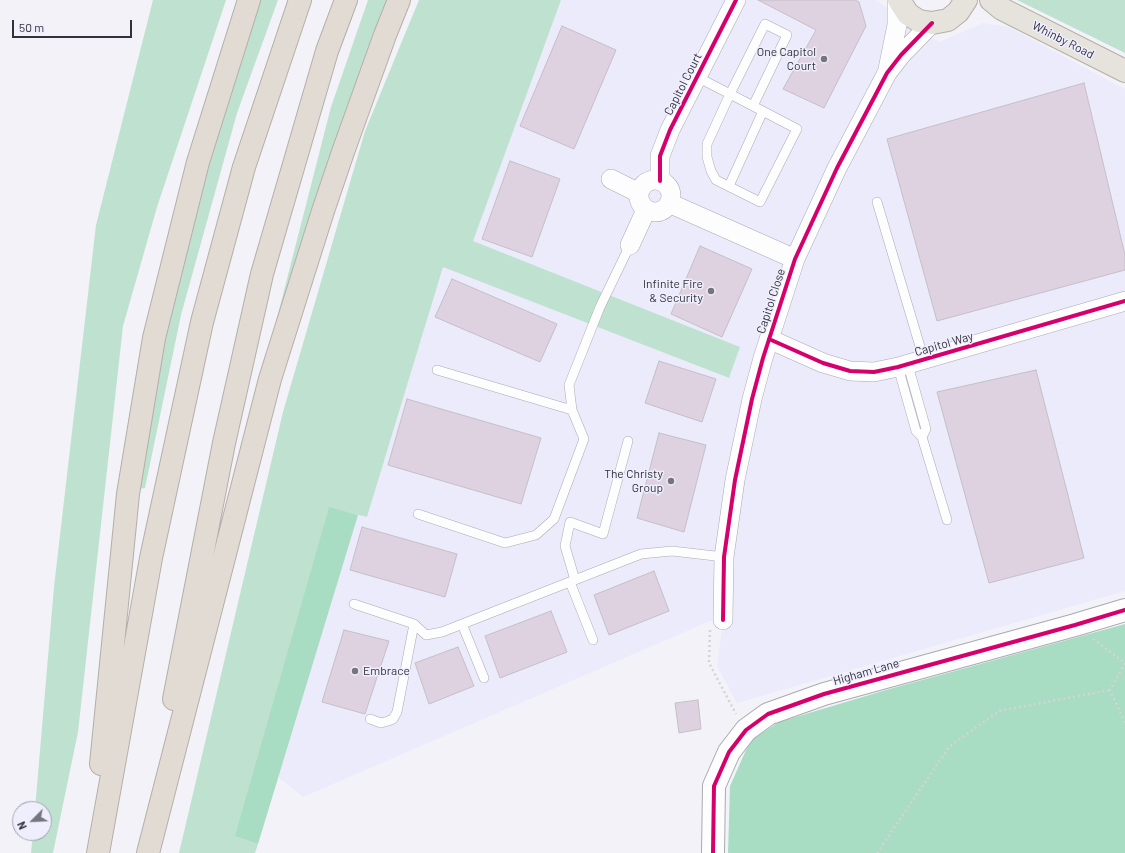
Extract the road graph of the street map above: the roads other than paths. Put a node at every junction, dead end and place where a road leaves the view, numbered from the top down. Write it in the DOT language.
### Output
graph roads {
  1 [pos="249,0"];
  2 [pos="300,0"];
  3 [pos="346,0"];
  4 [pos="399,0"];
  5 [pos="736,0"];
  6 [pos="898,0"];
  7 [pos="996,5"];
  8 [pos="962,6"];
  9 [pos="932,23"];
  10 [pos="1125,71"];
  11 [pos="887,73"];
  12 [pos="698,77"];
  13 [pos="730,94"];
  14 [pos="753,106"];
  15 [pos="763,111"];
  16 [pos="611,179"];
  17 [pos="660,181"];
  18 [pos="729,186"];
  19 [pos="643,202"];
  20 [pos="878,202"];
  21 [pos="669,203"];
  22 [pos="630,245"];
  23 [pos="795,259"];
  24 [pos="1125,301"];
  25 [pos="769,340"];
  26 [pos="910,364"];
  27 [pos="437,370"];
  28 [pos="572,410"];
  29 [pos="628,441"];
  30 [pos="418,514"];
  31 [pos="947,520"];
  32 [pos="724,557"];
  33 [pos="573,581"];
  34 [pos="354,604"];
  35 [pos="1125,610"];
  36 [pos="723,620"];
  37 [pos="414,624"];
  38 [pos="462,624"];
  39 [pos="593,640"];
  40 [pos="484,678"];
  41 [pos="370,719"];
  42 [pos="92,853"];
  43 [pos="98,853"];
  44 [pos="144,853"];
  45 [pos="148,853"];
  46 [pos="713,853"];
  1 -- 42 [label="highway"];
  2 -- 43 [label="highway"];
  3 -- 44 [label="highway"];
  4 -- 45 [label="highway"];
  5 -- 12 [label="street, Capitol Court"];
  6 -- 9 [label="highway"];
  6 -- 11 [label="street, Capitol Close"];
  7 -- 8 [label="highway, Whinby Road"];
  7 -- 10 [label="highway, Whinby Road"];
  8 -- 9 [label="highway"];
  9 -- 11 [label="street, Capitol Close"];
  11 -- 23 [label="street, Capitol Close"];
  12 -- 13 [label="lane"];
  12 -- 17 [label="street, Capitol Court"];
  13 -- 14 [label="lane"];
  13 -- 14 [label="lane"];
  13 -- 18 [label="lane"];
  14 -- 15 [label="lane"];
  15 -- 18 [label="lane"];
  15 -- 18 [label="lane"];
  16 -- 19 [label="street"];
  17 -- 19 [label="street"];
  17 -- 21 [label="street"];
  19 -- 21 [label="street"];
  19 -- 22 [label="street"];
  20 -- 26 [label="lane"];
  21 -- 23 [label="street"];
  22 -- 28 [label="lane"];
  23 -- 25 [label="street, Capitol Close"];
  24 -- 26 [label="street, Capitol Way"];
  25 -- 26 [label="street, Capitol Way"];
  25 -- 32 [label="street, Capitol Close"];
  26 -- 31 [label="lane"];
  27 -- 28 [label="lane"];
  28 -- 30 [label="lane"];
  29 -- 33 [label="lane"];
  32 -- 33 [label="lane"];
  32 -- 36 [label="street, Capitol Close"];
  33 -- 38 [label="lane"];
  33 -- 39 [label="lane"];
  34 -- 37 [label="lane"];
  35 -- 46 [label="street, Higham Lane"];
  37 -- 38 [label="lane"];
  37 -- 41 [label="lane"];
  38 -- 40 [label="lane"];
}
